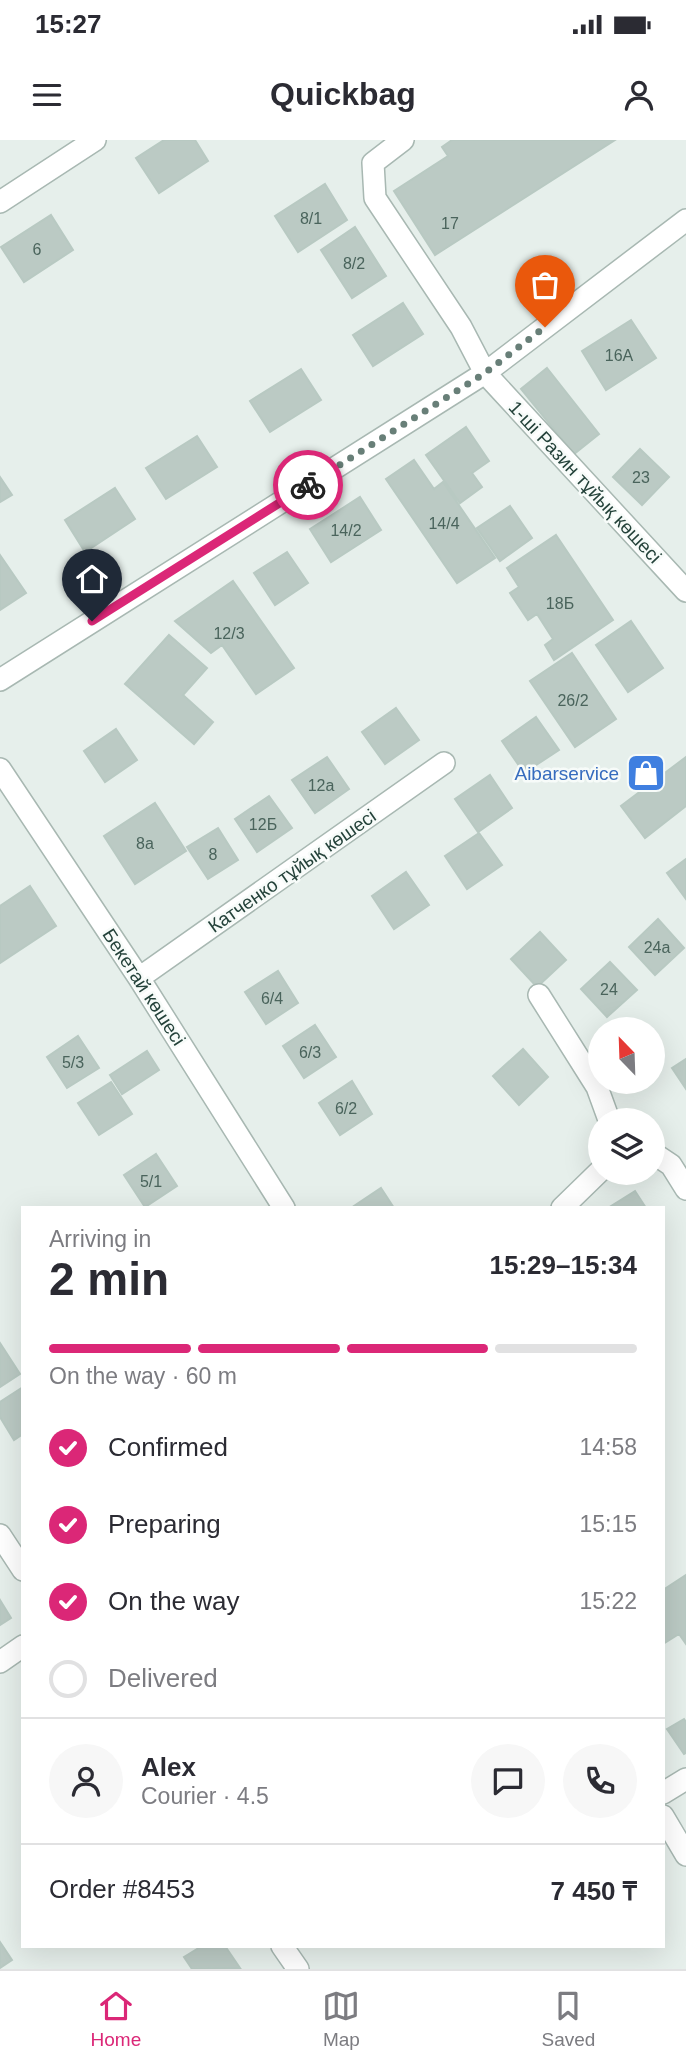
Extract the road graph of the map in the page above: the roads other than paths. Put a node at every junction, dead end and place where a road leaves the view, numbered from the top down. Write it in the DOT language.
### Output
graph roads {
  1 [pos="94,140"];
  2 [pos="403,140"];
  3 [pos="0,202"];
  4 [pos="686,220"];
  5 [pos="485,373"];
  6 [pos="686,591"];
  7 [pos="0,680"];
  8 [pos="444,763"];
  9 [pos="0,769"];
  10 [pos="139,978"];
  11 [pos="539,995"];
  12 [pos="605,1108"];
  13 [pos="665,1161"];
  14 [pos="588,1183"];
  15 [pos="686,1189"];
  16 [pos="283,1206"];
  17 [pos="564,1206"];
  18 [pos="0,1535"];
  19 [pos="21,1567"];
  20 [pos="21,1647"];
  21 [pos="0,1662"];
  22 [pos="686,1779"];
  23 [pos="665,1792"];
  24 [pos="665,1819"];
  25 [pos="686,1855"];
  26 [pos="283,1948"];
  27 [pos="298,1969"];
  1 -- 3 [label="street"];
  2 -- 5 [label="street, 1-ші Разин тұйық көшесі"];
  4 -- 5 [label="street"];
  5 -- 6 [label="street, 1-ші Разин тұйық көшесі"];
  5 -- 7 [label="street"];
  8 -- 10 [label="street, Катченко тұйық көшесі"];
  9 -- 10 [label="street, Бекетай көшесі"];
  10 -- 16 [label="street, Бекетай көшесі"];
  11 -- 12 [label="street"];
  13 -- 15 [label="street"];
  14 -- 17 [label="street"];
  18 -- 19 [label="street"];
  20 -- 21 [label="street"];
  22 -- 23 [label="street"];
  24 -- 25 [label="street"];
  26 -- 27 [label="street"];
}
